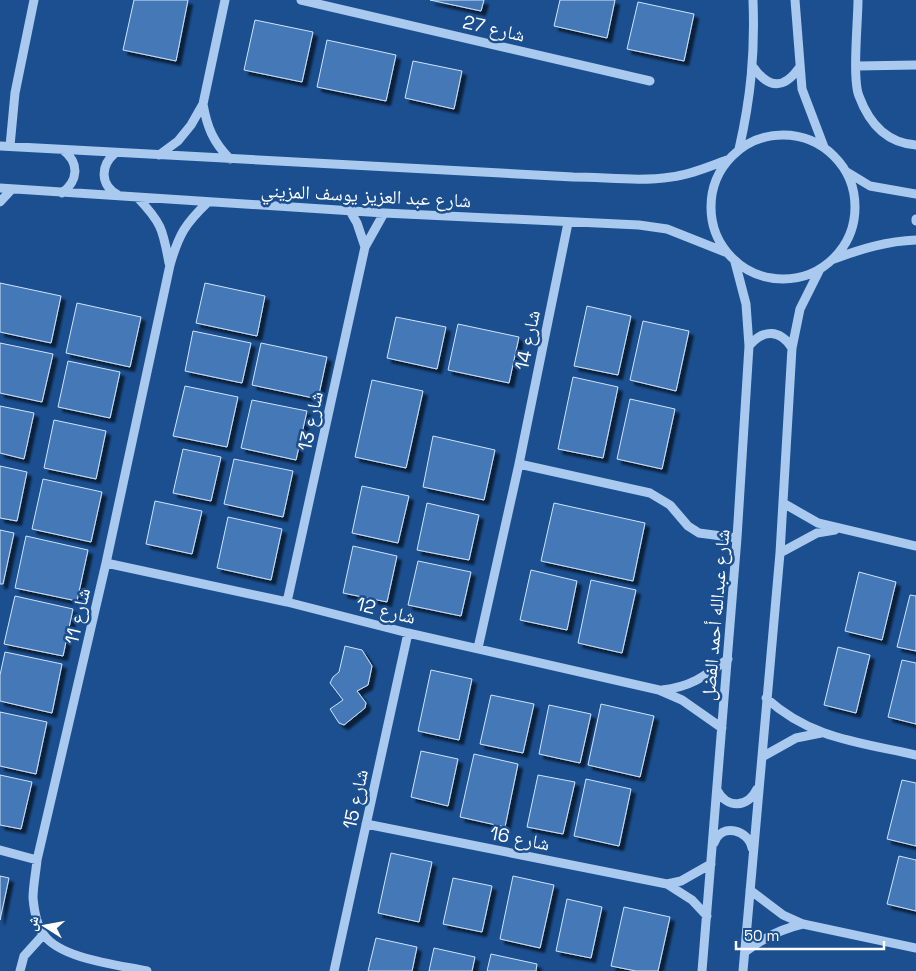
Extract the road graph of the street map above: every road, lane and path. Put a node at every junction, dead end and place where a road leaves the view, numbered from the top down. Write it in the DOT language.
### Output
graph roads {
  1 [pos="34,0"];
  2 [pos="225,0"];
  3 [pos="301,0"];
  4 [pos="753,0"];
  5 [pos="795,0"];
  6 [pos="858,0"];
  7 [pos="916,65"];
  8 [pos="856,66"];
  9 [pos="754,68"];
  10 [pos="800,68"];
  11 [pos="650,81"];
  12 [pos="203,104"];
  13 [pos="916,145"];
  14 [pos="0,146"];
  15 [pos="10,146"];
  16 [pos="824,147"];
  17 [pos="739,149"];
  18 [pos="63,150"];
  19 [pos="115,153"];
  20 [pos="159,156"];
  21 [pos="230,159"];
  22 [pos="727,160"];
  23 [pos="846,172"];
  24 [pos="0,188"];
  25 [pos="12,189"];
  26 [pos="62,193"];
  27 [pos="916,194"];
  28 [pos="119,196"];
  29 [pos="137,198"];
  30 [pos="0,202"];
  31 [pos="208,202"];
  32 [pos="350,211"];
  33 [pos="384,213"];
  34 [pos="568,223"];
  35 [pos="916,240"];
  36 [pos="365,247"];
  37 [pos="725,252"];
  38 [pos="833,259"];
  39 [pos="735,262"];
  40 [pos="170,265"];
  41 [pos="820,269"];
  42 [pos="749,346"];
  43 [pos="792,348"];
  44 [pos="519,464"];
  45 [pos="782,503"];
  46 [pos="837,530"];
  47 [pos="737,538"];
  48 [pos="916,546"];
  49 [pos="780,553"];
  50 [pos="106,563"];
  51 [pos="287,602"];
  52 [pos="408,633"];
  53 [pos="478,648"];
  54 [pos="728,659"];
  55 [pos="659,690"];
  56 [pos="766,698"];
  57 [pos="722,728"];
  58 [pos="821,733"];
  59 [pos="916,755"];
  60 [pos="762,757"];
  61 [pos="759,786"];
  62 [pos="717,789"];
  63 [pos="366,824"];
  64 [pos="713,849"];
  65 [pos="0,850"];
  66 [pos="753,851"];
  67 [pos="38,860"];
  68 [pos="712,864"];
  69 [pos="667,884"];
  70 [pos="750,890"];
  71 [pos="707,916"];
  72 [pos="803,924"];
  73 [pos="43,934"];
  74 [pos="916,948"];
  75 [pos="745,952"];
  76 [pos="20,971"];
  77 [pos="148,971"];
  78 [pos="334,971"];
  79 [pos="702,971"];
  80 [pos="743,971"];
  1 -- 15 [label="street"];
  2 -- 12 [label="street"];
  3 -- 11 [label="street, شارع 27"];
  4 -- 9 [label="street"];
  5 -- 10 [label="street"];
  6 -- 8 [label="street"];
  7 -- 8 [label="street"];
  8 -- 13 [label="street"];
  9 -- 10 [label="street"];
  9 -- 17 [label="street"];
  10 -- 16 [label="street"];
  12 -- 20 [label="street"];
  12 -- 21 [label="street"];
  14 -- 15 [label="street, شارع عبد العزيز يوسف المزيني"];
  15 -- 18 [label="street, شارع عبد العزيز يوسف المزيني"];
  16 -- 17 [label="street"];
  16 -- 23 [label="street"];
  17 -- 22 [label="street"];
  18 -- 19 [label="street, شارع عبد العزيز يوسف المزيني"];
  18 -- 26 [label="street"];
  19 -- 20 [label="street, شارع عبد العزيز يوسف المزيني"];
  19 -- 28 [label="street"];
  20 -- 21 [label="street, شارع عبد العزيز يوسف المزيني"];
  21 -- 22 [label="street, شارع عبد العزيز يوسف المزيني"];
  22 -- 37 [label="street"];
  23 -- 27 [label="street"];
  23 -- 38 [label="street"];
  24 -- 25 [label="street, شارع عبد العزيز يوسف المزيني"];
  25 -- 26 [label="street, شارع عبد العزيز يوسف المزيني"];
  25 -- 30 [label="street"];
  26 -- 28 [label="street, شارع عبد العزيز يوسف المزيني"];
  28 -- 29 [label="street, شارع عبد العزيز يوسف المزيني"];
  29 -- 31 [label="street, شارع عبد العزيز يوسف المزيني"];
  29 -- 40 [label="street, شارع 11"];
  31 -- 32 [label="street, شارع عبد العزيز يوسف المزيني"];
  31 -- 40 [label="street, شارع 11"];
  32 -- 33 [label="street, شارع عبد العزيز يوسف المزيني"];
  32 -- 36 [label="street"];
  33 -- 34 [label="street, شارع عبد العزيز يوسف المزيني"];
  33 -- 36 [label="street, شارع 13"];
  34 -- 37 [label="street, شارع عبد العزيز يوسف المزيني"];
  34 -- 44 [label="street, شارع 14"];
  35 -- 38 [label="street"];
  36 -- 51 [label="street, شارع 13"];
  37 -- 39 [label="street"];
  38 -- 41 [label="street"];
  39 -- 41 [label="street"];
  39 -- 42 [label="street, شارع عبدالله أحمد الفضل"];
  40 -- 50 [label="street, شارع 11"];
  41 -- 43 [label="street"];
  42 -- 43 [label="street"];
  42 -- 47 [label="street, شارع عبدالله أحمد الفضل"];
  43 -- 45 [label="street"];
  44 -- 47 [label="street"];
  44 -- 53 [label="street, شارع 14"];
  45 -- 46 [label="street"];
  45 -- 49 [label="street"];
  46 -- 48 [label="street"];
  46 -- 49 [label="street"];
  47 -- 54 [label="street, شارع عبدالله أحمد الفضل"];
  49 -- 56 [label="street"];
  50 -- 51 [label="street, شارع 12"];
  50 -- 67 [label="street, شارع 11"];
  51 -- 52 [label="street, شارع 12"];
  52 -- 53 [label="street, شارع 12"];
  52 -- 63 [label="street, شارع 15"];
  53 -- 55 [label="street, شارع 12"];
  54 -- 55 [label="street, شارع 12"];
  54 -- 57 [label="street, شارع عبدالله أحمد الفضل"];
  55 -- 57 [label="street, شارع 12"];
  56 -- 58 [label="street"];
  56 -- 60 [label="street"];
  57 -- 62 [label="street, شارع عبدالله أحمد الفضل"];
  58 -- 59 [label="street"];
  58 -- 60 [label="street"];
  60 -- 61 [label="street"];
  61 -- 62 [label="street"];
  61 -- 66 [label="street"];
  62 -- 64 [label="street, شارع عبدالله أحمد الفضل"];
  63 -- 69 [label="street, شارع 16"];
  63 -- 78 [label="street, شارع 15"];
  64 -- 66 [label="street"];
  64 -- 68 [label="street, شارع عبدالله أحمد الفضل"];
  65 -- 67 [label="street"];
  66 -- 70 [label="street"];
  67 -- 73 [label="street, شارع 11"];
  68 -- 69 [label="street"];
  68 -- 71 [label="street, شارع عبدالله أحمد الفضل"];
  69 -- 71 [label="street, شارع 16"];
  70 -- 72 [label="street"];
  70 -- 75 [label="street"];
  71 -- 79 [label="street, شارع عبدالله أحمد الفضل"];
  72 -- 74 [label="street"];
  72 -- 75 [label="street"];
  73 -- 76 [label="street"];
  73 -- 77 [label="street"];
  75 -- 80 [label="street"];
}
